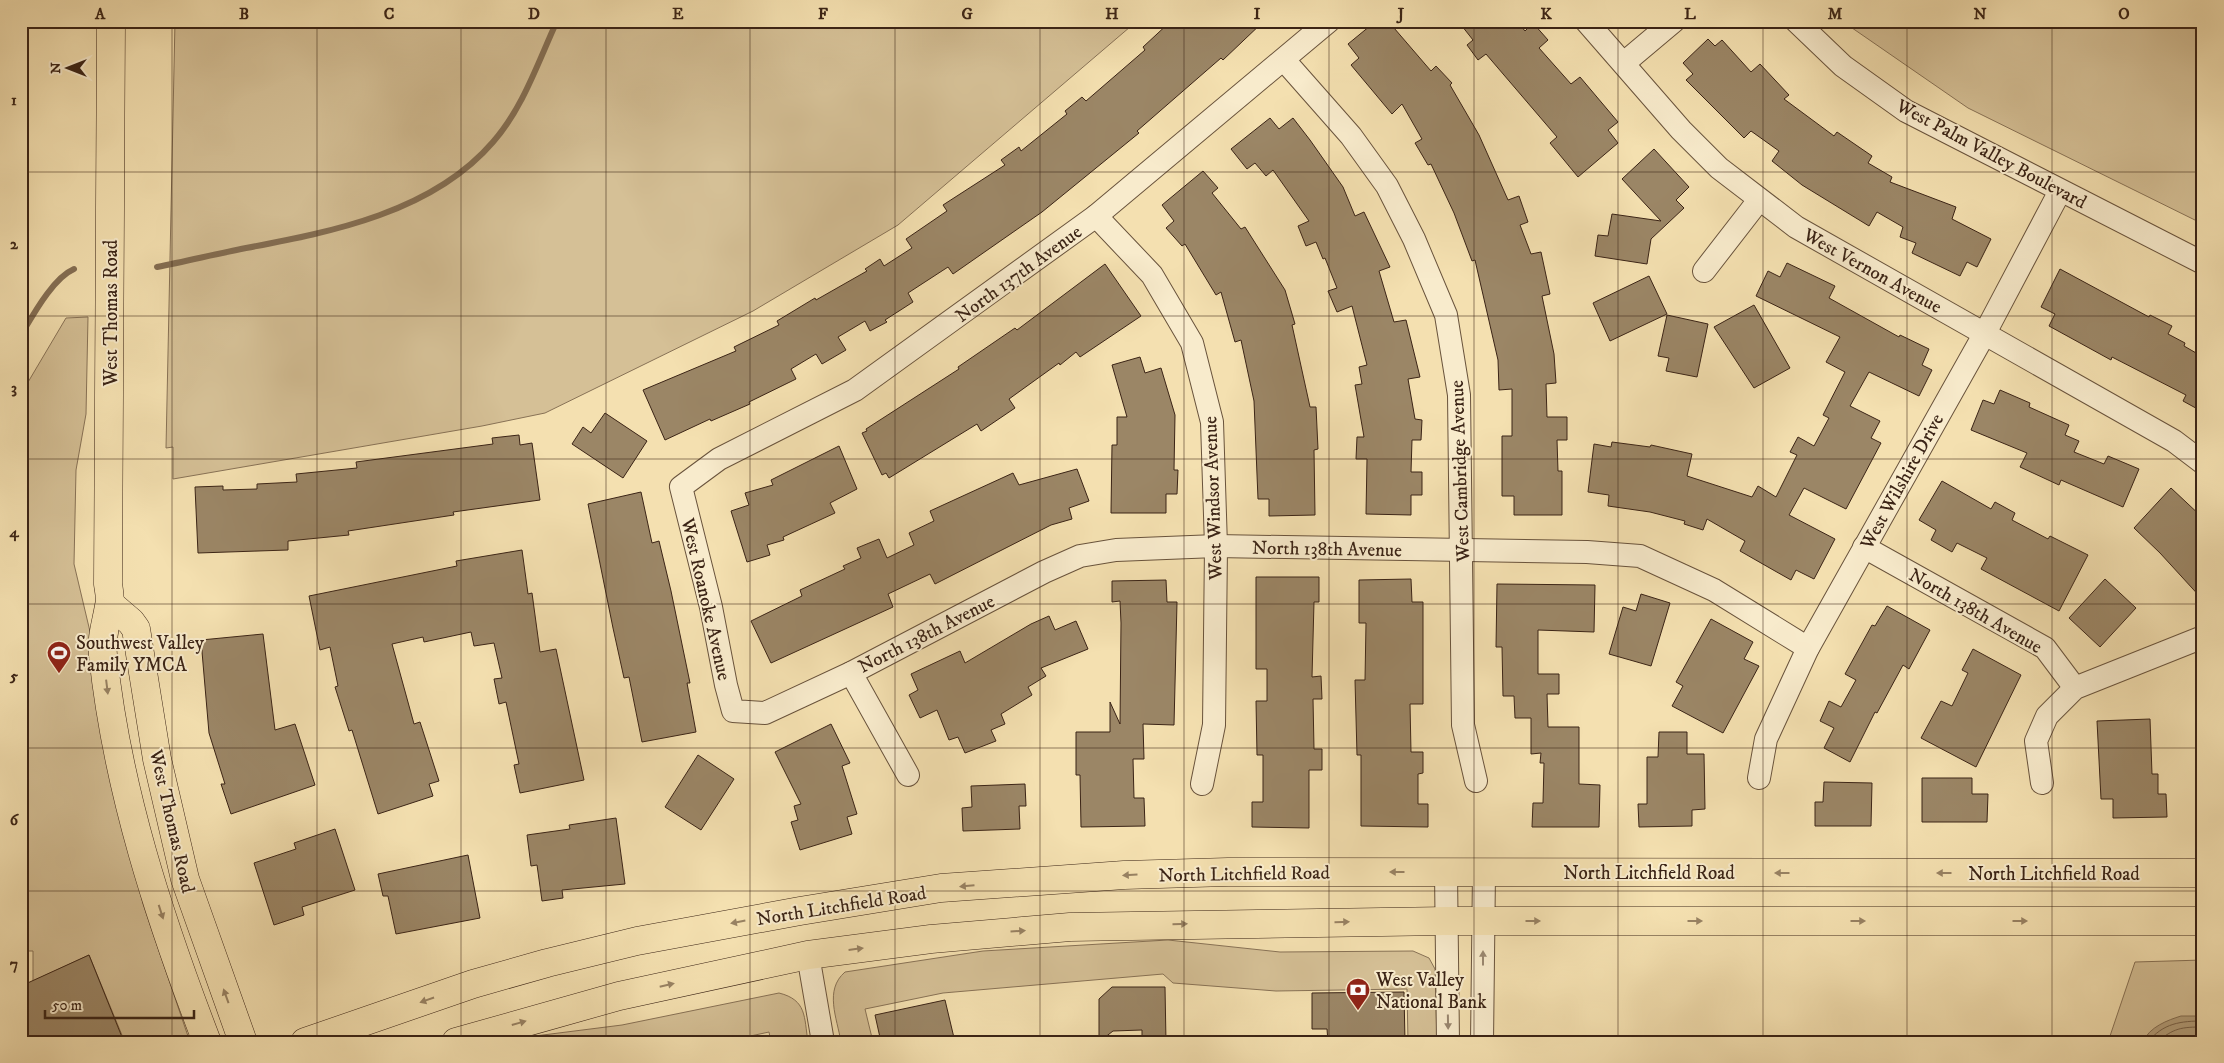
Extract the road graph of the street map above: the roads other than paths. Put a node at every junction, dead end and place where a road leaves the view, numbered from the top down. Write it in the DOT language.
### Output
graph roads {
  1 [pos="111,21"];
  2 [pos="1329,21"];
  3 [pos="1586,21"];
  4 [pos="1674,21"];
  5 [pos="1796,21"];
  6 [pos="1284,60"];
  7 [pos="1624,63"];
  8 [pos="2060,191"];
  9 [pos="1759,200"];
  10 [pos="1096,216"];
  11 [pos="2203,263"];
  12 [pos="1704,271"];
  13 [pos="1985,333"];
  14 [pos="2203,463"];
  15 [pos="681,487"];
  16 [pos="1216,546"];
  17 [pos="1864,547"];
  18 [pos="1462,550"];
  19 [pos="110,604"];
  20 [pos="2203,637"];
  21 [pos="1808,648"];
  22 [pos="851,672"];
  23 [pos="2075,688"];
  24 [pos="733,711"];
  25 [pos="908,775"];
  26 [pos="1759,778"];
  27 [pos="1476,781"];
  28 [pos="2042,782"];
  29 [pos="1202,784"];
  30 [pos="1446,872"];
  31 [pos="1484,872"];
  32 [pos="2203,873"];
  33 [pos="1446,921"];
  34 [pos="1484,921"];
  35 [pos="2203,921"];
  36 [pos="808,956"];
  37 [pos="207,1042"];
  38 [pos="243,1042"];
  39 [pos="305,1042"];
  40 [pos="456,1042"];
  41 [pos="823,1042"];
  42 [pos="1448,1042"];
  43 [pos="1482,1042"];
  1 -- 19 [label="main road, West Thomas Road"];
  2 -- 6 [label="street, North 137th Avenue"];
  3 -- 7 [label="street, West Vernon Avenue"];
  4 -- 7 [label="street"];
  5 -- 8 [label="street, West Palm Valley Boulevard"];
  6 -- 10 [label="street, North 137th Avenue"];
  6 -- 18 [label="street, West Cambridge Avenue"];
  7 -- 9 [label="street, West Vernon Avenue"];
  8 -- 11 [label="street, West Palm Valley Boulevard"];
  8 -- 13 [label="street, West Wilshire Drive"];
  9 -- 12 [label="street"];
  9 -- 13 [label="street, West Vernon Avenue"];
  10 -- 15 [label="street, North 137th Avenue"];
  10 -- 16 [label="street, West Windsor Avenue"];
  13 -- 14 [label="street, West Vernon Avenue"];
  13 -- 17 [label="street, West Wilshire Drive"];
  15 -- 24 [label="street, West Roanoke Avenue"];
  16 -- 18 [label="street, North 138th Avenue"];
  16 -- 22 [label="street, North 138th Avenue"];
  16 -- 29 [label="street, West Windsor Avenue"];
  17 -- 21 [label="street, West Wilshire Drive"];
  17 -- 23 [label="street, North 138th Avenue"];
  18 -- 21 [label="street, North 138th Avenue"];
  18 -- 27 [label="street, West Cambridge Avenue"];
  19 -- 37 [label="main road, West Thomas Road, one-way"];
  38 -- 19 [label="main road, West Thomas Road, one-way"];
  20 -- 23 [label="street"];
  21 -- 26 [label="street, West Wilshire Drive"];
  22 -- 24 [label="street, North 138th Avenue"];
  22 -- 25 [label="street, North 138th Avenue"];
  23 -- 28 [label="street"];
  30 -- 31 [label="main road, North Litchfield Road"];
  30 -- 33 [label="street"];
  30 -- 39 [label="main road, North Litchfield Road, one-way"];
  32 -- 31 [label="main road, North Litchfield Road, one-way"];
  31 -- 34 [label="street"];
  33 -- 34 [label="main road"];
  36 -- 33 [label="main road, one-way"];
  33 -- 42 [label="street, one-way"];
  34 -- 35 [label="main road, one-way"];
  43 -- 34 [label="street, one-way"];
  40 -- 36 [label="main road, one-way"];
  36 -- 41 [label="street"];
}
